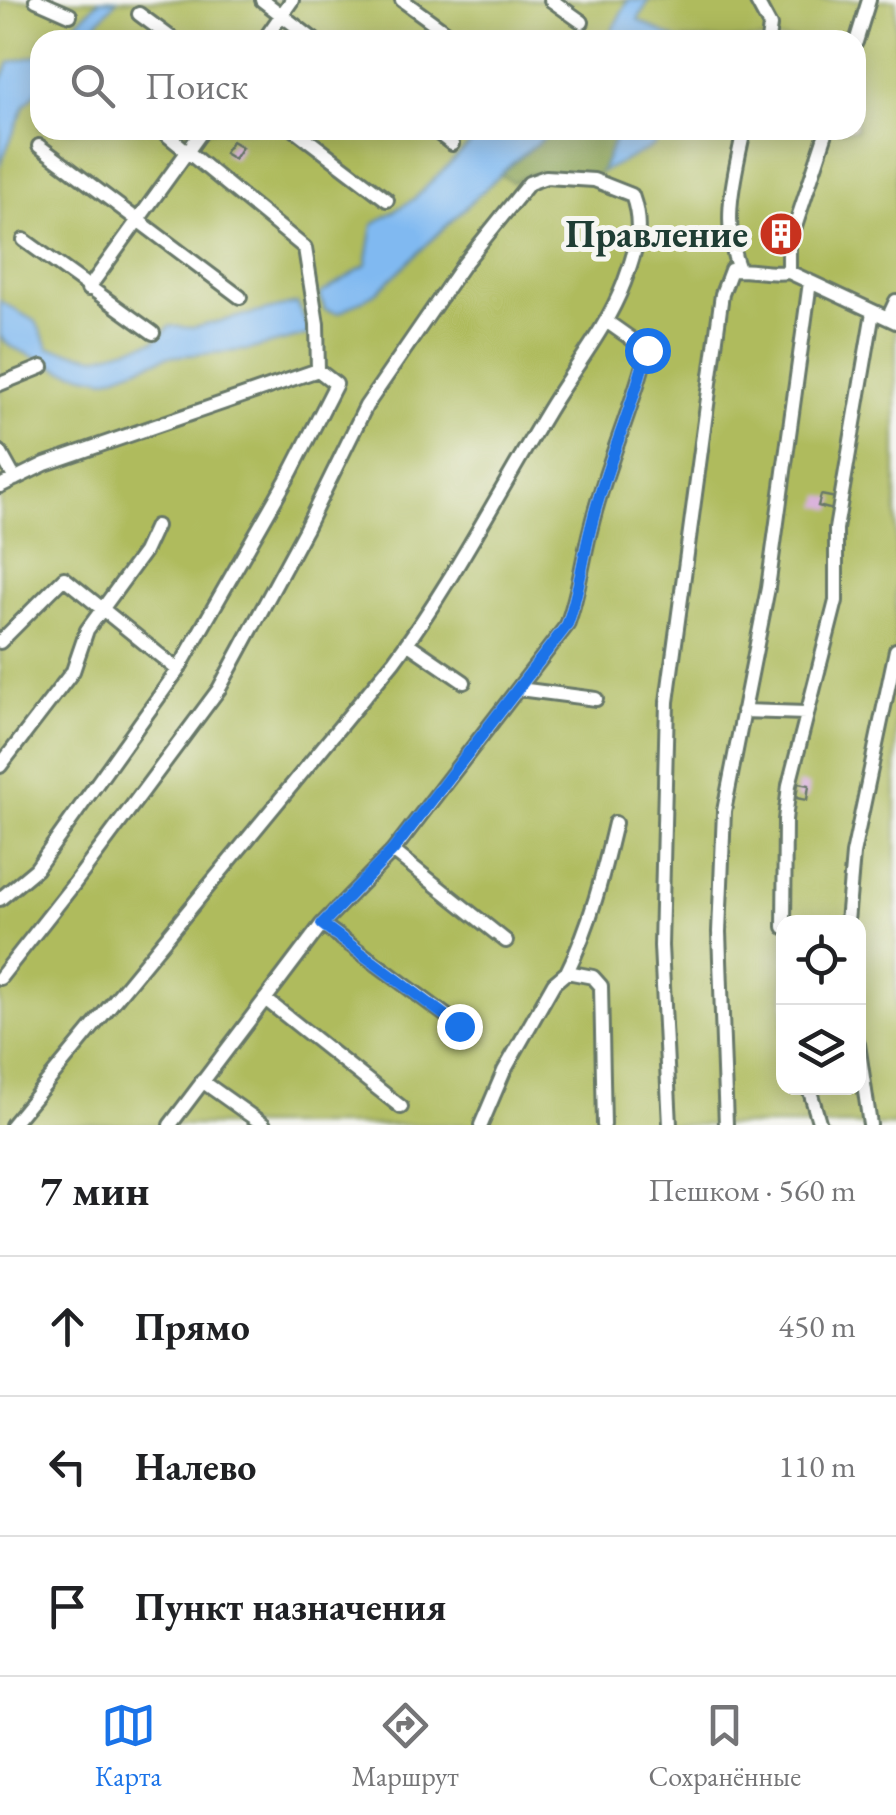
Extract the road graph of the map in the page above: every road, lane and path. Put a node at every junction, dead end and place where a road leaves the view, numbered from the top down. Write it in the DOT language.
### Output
graph roads {
  1 [pos="36,0"];
  2 [pos="262,0"];
  3 [pos="292,0"];
  4 [pos="402,0"];
  5 [pos="551,0"];
  6 [pos="869,0"];
  7 [pos="757,2"];
  8 [pos="138,14"];
  9 [pos="70,16"];
  10 [pos="281,16"];
  11 [pos="582,22"];
  12 [pos="160,30"];
  13 [pos="271,30"];
  14 [pos="300,30"];
  15 [pos="443,30"];
  16 [pos="769,30"];
  17 [pos="860,30"];
  18 [pos="174,140"];
  19 [pos="196,140"];
  20 [pos="308,140"];
  21 [pos="447,140"];
  22 [pos="742,140"];
  23 [pos="824,140"];
  24 [pos="452,144"];
  25 [pos="39,146"];
  26 [pos="189,151"];
  27 [pos="387,200"];
  28 [pos="135,221"];
  29 [pos="24,240"];
  30 [pos="739,270"];
  31 [pos="789,272"];
  32 [pos="810,282"];
  33 [pos="88,289"];
  34 [pos="240,298"];
  35 [pos="896,301"];
  36 [pos="873,312"];
  37 [pos="892,320"];
  38 [pos="606,321"];
  39 [pos="152,333"];
  40 [pos="42,367"];
  41 [pos="318,370"];
  42 [pos="0,384"];
  43 [pos="0,452"];
  44 [pos="15,479"];
  45 [pos="0,486"];
  46 [pos="156,526"];
  47 [pos="101,611"];
  48 [pos="0,642"];
  49 [pos="408,643"];
  50 [pos="896,650"];
  51 [pos="178,670"];
  52 [pos="464,682"];
  53 [pos="520,689"];
  54 [pos="596,699"];
  55 [pos="742,711"];
  56 [pos="806,713"];
  57 [pos="0,766"];
  58 [pos="615,823"];
  59 [pos="393,850"];
  60 [pos="0,899"];
  61 [pos="784,915"];
  62 [pos="848,915"];
  63 [pos="322,924"];
  64 [pos="506,941"];
  65 [pos="566,972"];
  66 [pos="0,978"];
  67 [pos="265,999"];
  68 [pos="459,1026"];
  69 [pos="202,1080"];
  70 [pos="811,1095"];
  71 [pos="866,1095"];
  72 [pos="401,1106"];
  73 [pos="12,1125"];
  74 [pos="170,1125"];
  75 [pos="264,1125"];
  76 [pos="481,1125"];
  77 [pos="604,1125"];
  78 [pos="670,1125"];
  79 [pos="726,1125"];
  80 [pos="820,1125"];
  81 [pos="870,1125"];
  1 -- 9 [label="street"];
  2 -- 10 [label="street"];
  3 -- 10 [label="street"];
  4 -- 15 [label="street"];
  5 -- 11 [label="street"];
  6 -- 17 [label="street"];
  7 -- 16 [label="street"];
  8 -- 12 [label="street"];
  10 -- 13 [label="street"];
  10 -- 14 [label="street"];
  18 -- 26 [label="street"];
  19 -- 26 [label="street"];
  20 -- 27 [label="street"];
  21 -- 24 [label="street"];
  22 -- 30 [label="street"];
  23 -- 31 [label="street"];
  25 -- 28 [label="street"];
  26 -- 28 [label="street"];
  26 -- 41 [label="street"];
  28 -- 33 [label="street"];
  28 -- 34 [label="street"];
  29 -- 33 [label="street"];
  30 -- 31 [label="street"];
  30 -- 78 [label="street"];
  31 -- 32 [label="street"];
  32 -- 36 [label="street"];
  32 -- 55 [label="street"];
  33 -- 39 [label="street"];
  35 -- 37 [label="street"];
  36 -- 37 [label="street"];
  36 -- 56 [label="street"];
  38 -- 49 [label="street"];
  38 -- 53 [label="street"];
  38 -- 66 [label="street"];
  40 -- 42 [label="street"];
  41 -- 44 [label="street"];
  41 -- 51 [label="street"];
  43 -- 44 [label="street"];
  44 -- 45 [label="street"];
  46 -- 47 [label="street"];
  47 -- 48 [label="street"];
  47 -- 51 [label="street"];
  47 -- 57 [label="street"];
  49 -- 52 [label="street"];
  49 -- 73 [label="street"];
  50 -- 62 [label="street"];
  51 -- 60 [label="street"];
  53 -- 54 [label="street"];
  53 -- 59 [label="street"];
  55 -- 56 [label="street"];
  55 -- 79 [label="street"];
  56 -- 61 [label="street"];
  58 -- 65 [label="street"];
  59 -- 63 [label="street"];
  59 -- 64 [label="street"];
  63 -- 67 [label="street"];
  63 -- 68 [label="street"];
  65 -- 76 [label="street"];
  65 -- 77 [label="street"];
  67 -- 69 [label="street"];
  67 -- 72 [label="street"];
  69 -- 74 [label="street"];
  69 -- 75 [label="street"];
  70 -- 80 [label="street"];
  71 -- 81 [label="street"];
}
